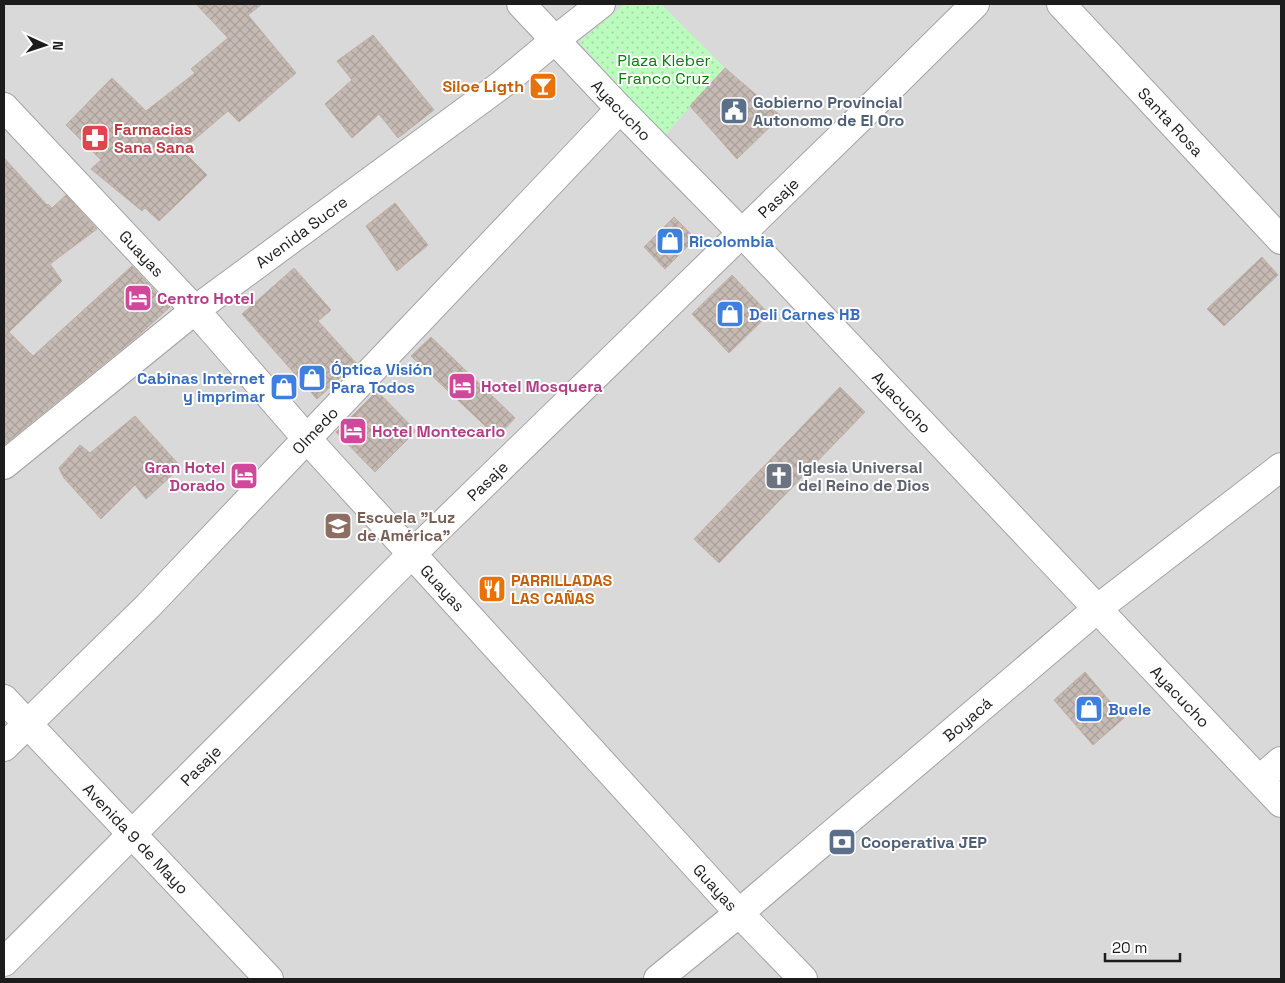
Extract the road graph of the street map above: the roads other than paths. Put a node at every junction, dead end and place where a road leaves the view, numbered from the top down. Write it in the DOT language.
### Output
graph roads {
  1 [pos="521,4"];
  2 [pos="601,4"];
  3 [pos="975,4"];
  4 [pos="1061,4"];
  5 [pos="555,40"];
  6 [pos="4,107"];
  7 [pos="620,110"];
  8 [pos="741,232"];
  9 [pos="1281,240"];
  10 [pos="196,310"];
  11 [pos="308,440"];
  12 [pos="4,465"];
  13 [pos="1281,467"];
  14 [pos="412,554"];
  15 [pos="1097,609"];
  16 [pos="4,699"];
  17 [pos="27,723"];
  18 [pos="4,747"];
  19 [pos="1281,761"];
  20 [pos="1260,779"];
  21 [pos="1281,803"];
  22 [pos="131,835"];
  23 [pos="739,913"];
  24 [pos="4,962"];
  25 [pos="269,979"];
  26 [pos="658,979"];
  27 [pos="803,979"];
  1 -- 5 [label="street, Ayacucho"];
  2 -- 5 [label="street, Avenida Sucre"];
  3 -- 8 [label="street, Pasaje"];
  4 -- 9 [label="street, Santa Rosa"];
  5 -- 7 [label="street, Ayacucho"];
  5 -- 10 [label="street, Avenida Sucre"];
  6 -- 10 [label="street, Guayas"];
  7 -- 8 [label="street, Ayacucho"];
  7 -- 11 [label="street, Olmedo"];
  8 -- 14 [label="street, Pasaje"];
  8 -- 15 [label="street, Ayacucho"];
  10 -- 11 [label="street, Guayas"];
  10 -- 12 [label="street, Avenida Sucre"];
  11 -- 14 [label="street, Guayas"];
  11 -- 17 [label="street, Olmedo"];
  13 -- 15 [label="street, Boyacá"];
  14 -- 22 [label="street, Pasaje"];
  14 -- 23 [label="street, Guayas"];
  15 -- 20 [label="street, Ayacucho"];
  15 -- 23 [label="street, Boyacá"];
  16 -- 17 [label="street, Avenida 9 de Mayo"];
  17 -- 18 [label="street, Olmedo"];
  17 -- 22 [label="street, Avenida 9 de Mayo"];
  19 -- 20 [label="street"];
  20 -- 21 [label="street, Ayacucho"];
  22 -- 24 [label="street, Pasaje"];
  22 -- 25 [label="street, Avenida 9 de Mayo"];
  23 -- 26 [label="street, Boyacá"];
  23 -- 27 [label="street, Guayas"];
}
